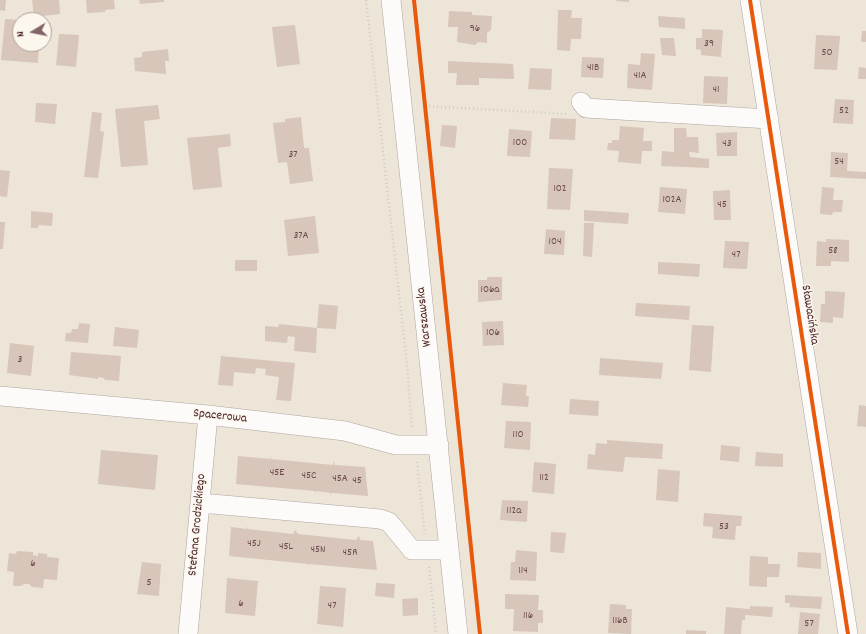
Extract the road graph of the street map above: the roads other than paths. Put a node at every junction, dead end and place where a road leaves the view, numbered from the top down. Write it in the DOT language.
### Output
graph roads {
  1 [pos="391,0"];
  2 [pos="750,0"];
  3 [pos="584,105"];
  4 [pos="768,120"];
  5 [pos="0,396"];
  6 [pos="208,415"];
  7 [pos="438,445"];
  8 [pos="200,503"];
  9 [pos="449,550"];
  10 [pos="188,634"];
  11 [pos="458,634"];
  12 [pos="848,634"];
  1 -- 7 [label="street, Warszawska"];
  2 -- 4 [label="street, Sławacińska"];
  3 -- 4 [label="street"];
  4 -- 12 [label="street, Sławacińska"];
  5 -- 6 [label="street, Spacerowa"];
  6 -- 7 [label="street, Spacerowa"];
  6 -- 8 [label="street, Stefana Grodzickiego"];
  7 -- 9 [label="street, Warszawska"];
  8 -- 9 [label="street"];
  8 -- 10 [label="street, Stefana Grodzickiego"];
  9 -- 11 [label="street, Warszawska"];
}
